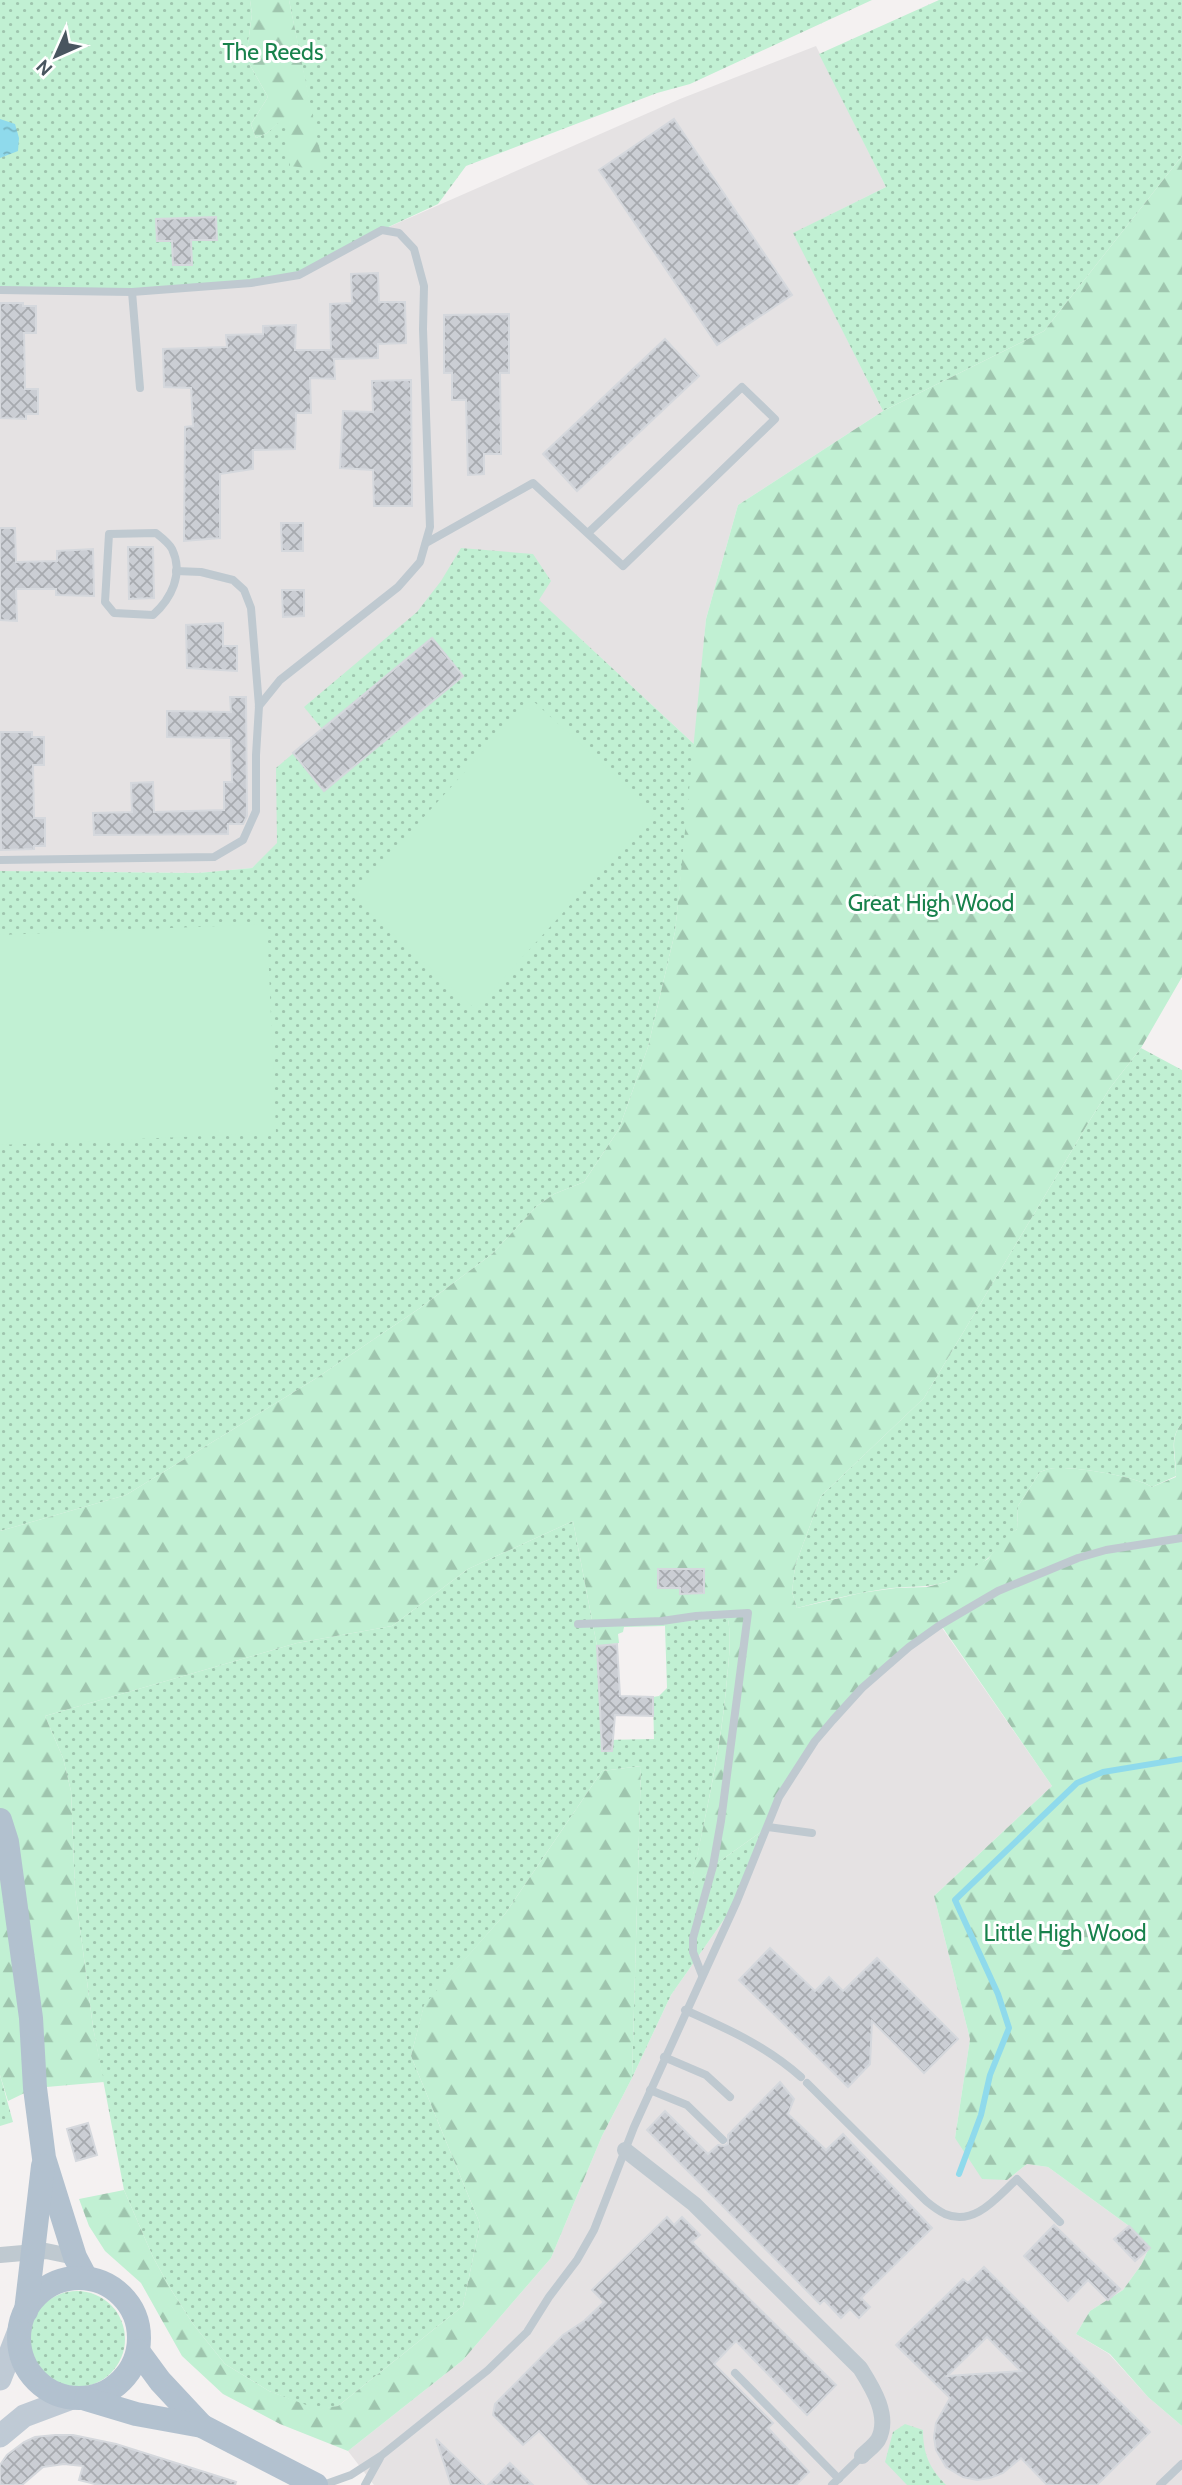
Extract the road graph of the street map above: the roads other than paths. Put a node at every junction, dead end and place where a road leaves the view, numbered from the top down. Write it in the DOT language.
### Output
graph roads {
  1 [pos="0,290"];
  2 [pos="132,292"];
  3 [pos="140,388"];
  4 [pos="587,533"];
  5 [pos="426,543"];
  6 [pos="176,571"];
  7 [pos="259,706"];
  8 [pos="0,860"];
  9 [pos="1182,1538"];
  10 [pos="578,1624"];
  11 [pos="0,1820"];
  12 [pos="768,1827"];
  13 [pos="812,1833"];
  14 [pos="702,1975"];
  15 [pos="685,2010"];
  16 [pos="664,2057"];
  17 [pos="650,2090"];
  18 [pos="730,2097"];
  19 [pos="723,2140"];
  20 [pos="625,2150"];
  21 [pos="44,2158"];
  22 [pos="1060,2222"];
  23 [pos="32,2252"];
  24 [pos="0,2255"];
  25 [pos="81,2267"];
  26 [pos="23,2319"];
  27 [pos="138,2351"];
  28 [pos="735,2372"];
  29 [pos="0,2379"];
  30 [pos="79,2398"];
  31 [pos="202,2426"];
  32 [pos="0,2436"];
  33 [pos="382,2455"];
  34 [pos="862,2456"];
  35 [pos="1182,2465"];
  36 [pos="836,2482"];
  37 [pos="316,2485"];
  38 [pos="323,2485"];
  39 [pos="365,2485"];
  40 [pos="1160,2485"];
  1 -- 2 [label="lane"];
  2 -- 3 [label="lane"];
  2 -- 5 [label="lane"];
  4 -- 4 [label="lane"];
  4 -- 5 [label="lane"];
  5 -- 7 [label="lane"];
  6 -- 6 [label="lane"];
  6 -- 7 [label="lane"];
  7 -- 8 [label="lane"];
  9 -- 12 [label="lane"];
  10 -- 14 [label="lane"];
  11 -- 21 [label="main road"];
  12 -- 13 [label="lane"];
  12 -- 14 [label="lane"];
  14 -- 15 [label="lane"];
  15 -- 16 [label="lane"];
  15 -- 22 [label="lane"];
  16 -- 17 [label="lane"];
  16 -- 18 [label="lane"];
  17 -- 19 [label="lane"];
  17 -- 20 [label="lane"];
  20 -- 33 [label="lane"];
  20 -- 34 [label="street"];
  21 -- 23 [label="main road"];
  21 -- 25 [label="main road"];
  23 -- 24 [label="street"];
  23 -- 25 [label="street"];
  23 -- 26 [label="main road"];
  25 -- 26 [label="main road"];
  25 -- 27 [label="main road"];
  26 -- 29 [label="street"];
  26 -- 30 [label="main road"];
  27 -- 30 [label="main road"];
  27 -- 31 [label="main road"];
  28 -- 36 [label="lane"];
  30 -- 31 [label="main road"];
  30 -- 32 [label="street"];
  31 -- 37 [label="main road"];
  33 -- 38 [label="lane"];
  33 -- 39 [label="lane"];
  34 -- 36 [label="lane"];
  35 -- 40 [label="lane"];
}
